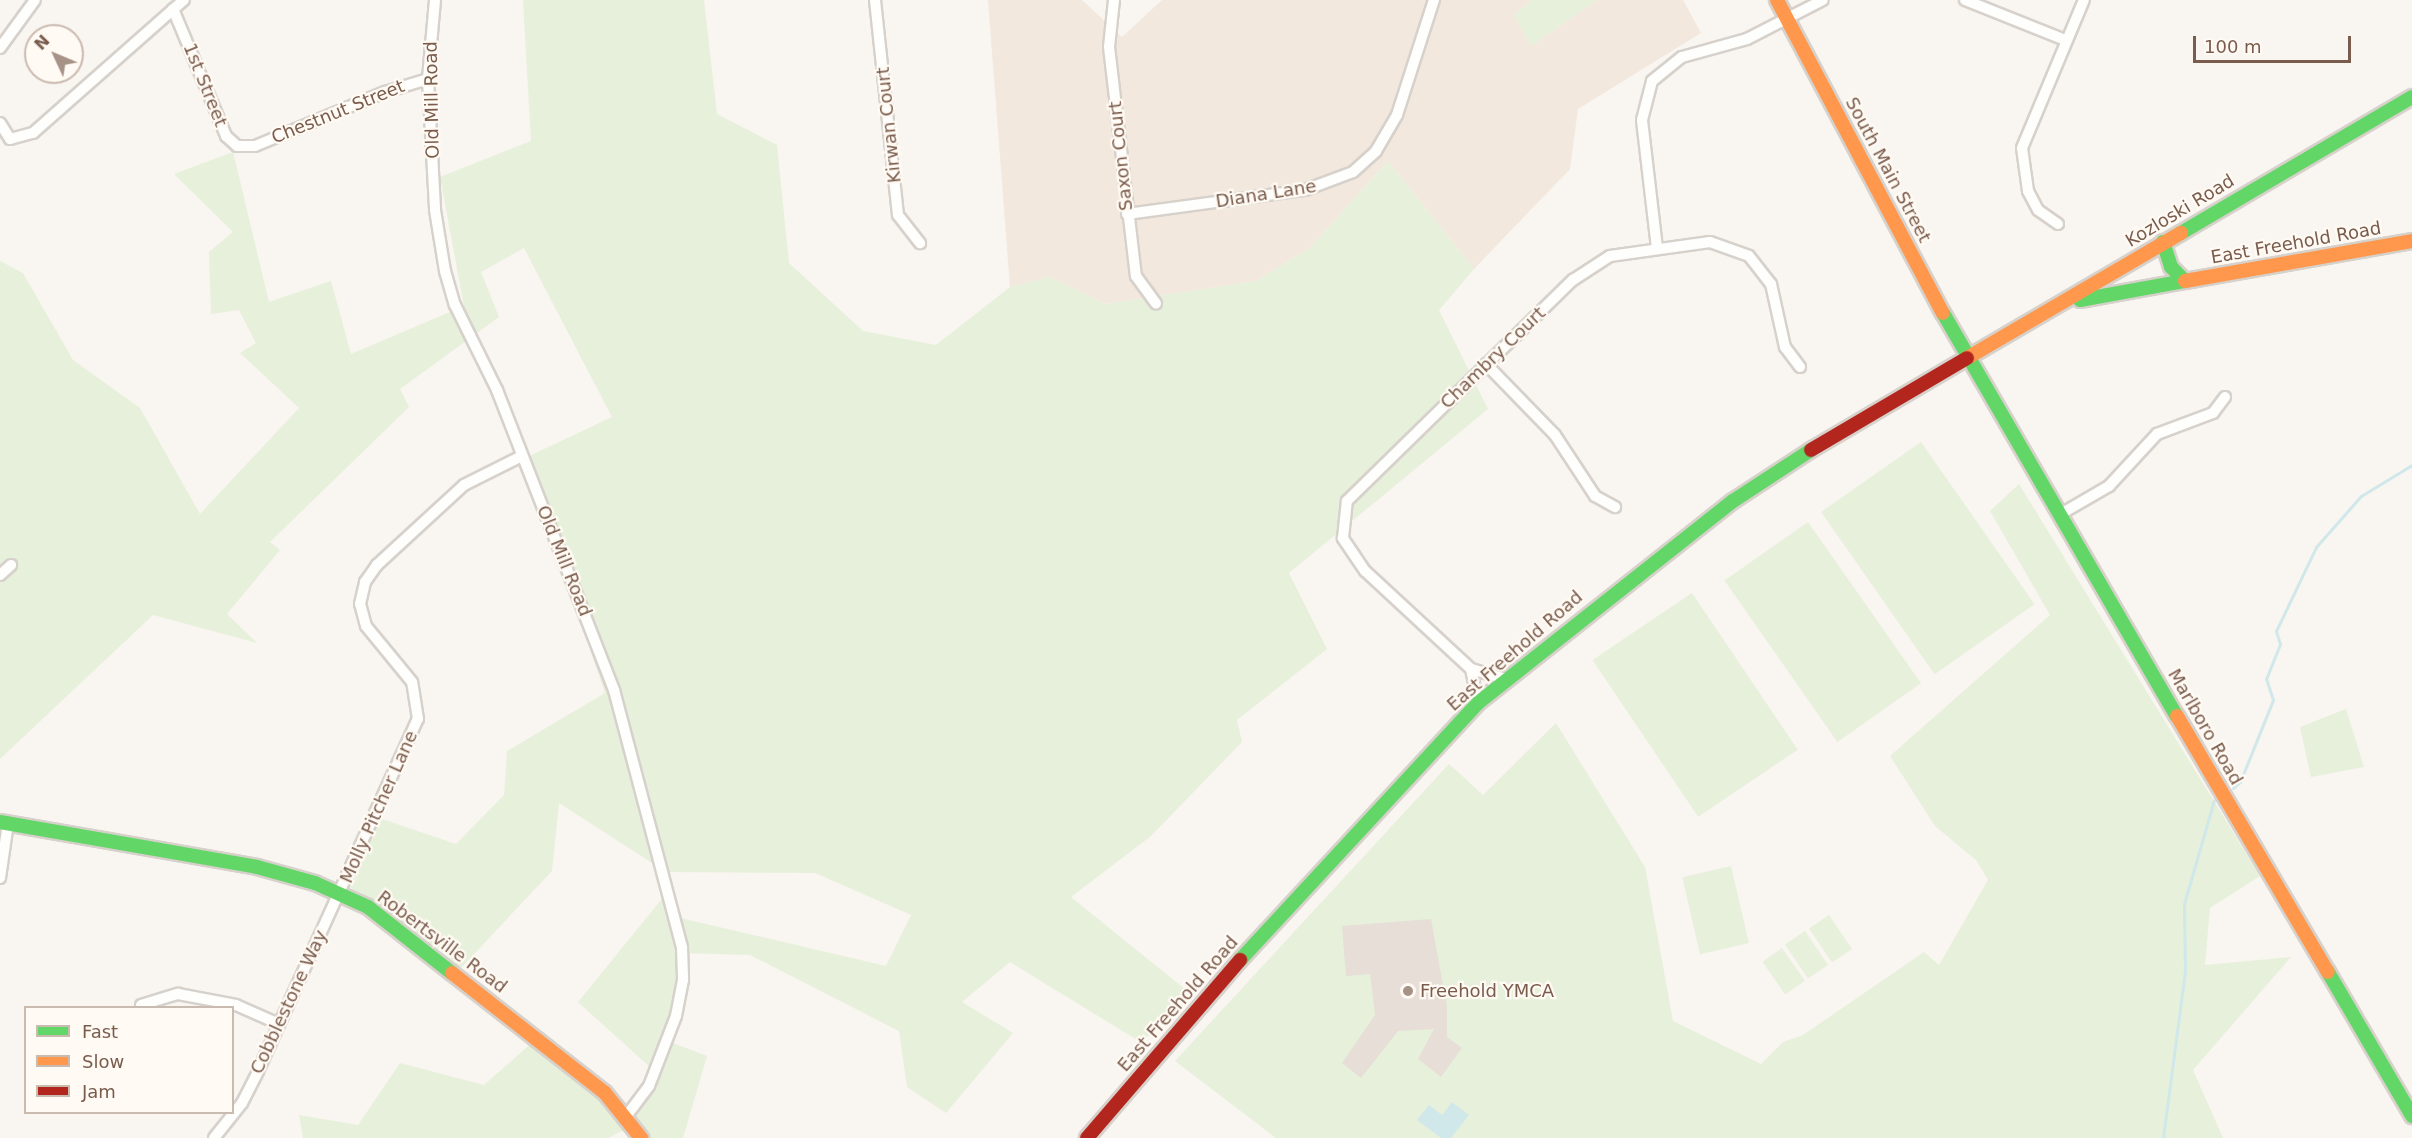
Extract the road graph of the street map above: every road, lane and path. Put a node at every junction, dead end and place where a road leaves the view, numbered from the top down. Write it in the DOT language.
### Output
graph roads {
  1 [pos="35,0"];
  2 [pos="184,0"];
  3 [pos="435,0"];
  4 [pos="875,0"];
  5 [pos="1114,0"];
  6 [pos="1434,0"];
  7 [pos="1777,0"];
  8 [pos="1823,0"];
  9 [pos="1965,0"];
  10 [pos="2084,0"];
  11 [pos="172,9"];
  12 [pos="1787,19"];
  13 [pos="2065,40"];
  14 [pos="0,48"];
  15 [pos="428,79"];
  16 [pos="2412,97"];
  17 [pos="0,123"];
  18 [pos="248,148"];
  19 [pos="1127,214"];
  20 [pos="2058,224"];
  21 [pos="2412,241"];
  22 [pos="2163,242"];
  23 [pos="920,243"];
  24 [pos="1657,248"];
  25 [pos="2185,281"];
  26 [pos="1156,304"];
  27 [pos="2048,311"];
  28 [pos="1966,358"];
  29 [pos="1486,364"];
  30 [pos="1800,367"];
  31 [pos="2225,397"];
  32 [pos="520,457"];
  33 [pos="1615,507"];
  34 [pos="2059,515"];
  35 [pos="11,565"];
  36 [pos="0,576"];
  37 [pos="1471,669"];
  38 [pos="1506,679"];
  39 [pos="1478,703"];
  40 [pos="4,823"];
  41 [pos="0,878"];
  42 [pos="340,894"];
  43 [pos="141,1005"];
  44 [pos="279,1024"];
  45 [pos="234,1113"];
  46 [pos="233,1114"];
  47 [pos="627,1115"];
  48 [pos="2412,1116"];
  49 [pos="214,1138"];
  50 [pos="641,1138"];
  51 [pos="1087,1138"];
  1 -- 14 [label="street"];
  2 -- 11 [label="street"];
  3 -- 15 [label="street, Old Mill Road"];
  4 -- 23 [label="street, Kirwan Court"];
  5 -- 19 [label="street, Saxon Court"];
  6 -- 19 [label="street, Diana Lane"];
  7 -- 12 [label="main road, South Main Street"];
  8 -- 12 [label="street"];
  9 -- 13 [label="street"];
  10 -- 13 [label="street"];
  11 -- 17 [label="street"];
  11 -- 18 [label="street, 1st Street"];
  12 -- 24 [label="street"];
  12 -- 28 [label="main road, South Main Street"];
  13 -- 20 [label="street"];
  15 -- 18 [label="street, Chestnut Street"];
  15 -- 32 [label="street, Old Mill Road"];
  16 -- 22 [label="main road, Kozloski Road"];
  19 -- 26 [label="street, Saxon Court"];
  21 -- 25 [label="main road, East Freehold Road"];
  22 -- 25 [label="main road"];
  22 -- 27 [label="main road, Kozloski Road"];
  24 -- 29 [label="street, Chambry Court"];
  24 -- 30 [label="street, Chambry Court"];
  25 -- 27 [label="main road, East Freehold Road"];
  27 -- 28 [label="main road, Kozloski Road"];
  28 -- 34 [label="main road, Marlboro Road"];
  28 -- 38 [label="main road, East Freehold Road"];
  29 -- 33 [label="street"];
  29 -- 37 [label="street, Chambry Court"];
  31 -- 34 [label="street"];
  32 -- 42 [label="street, Molly Pitcher Lane"];
  32 -- 47 [label="street, Old Mill Road"];
  34 -- 48 [label="main road, Marlboro Road"];
  35 -- 36 [label="street"];
  37 -- 38 [label="street, Chambry Court"];
  37 -- 39 [label="street"];
  38 -- 39 [label="main road, East Freehold Road"];
  39 -- 51 [label="main road, East Freehold Road"];
  40 -- 41 [label="street"];
  40 -- 42 [label="main road, Robertsville Road"];
  42 -- 44 [label="street, Cobblestone Way"];
  42 -- 47 [label="main road, Robertsville Road"];
  43 -- 44 [label="street"];
  44 -- 45 [label="street, Cobblestone Way"];
  46 -- 49 [label="street, Cobblestone Way"];
  47 -- 50 [label="main road, Robertsville Road"];
}
